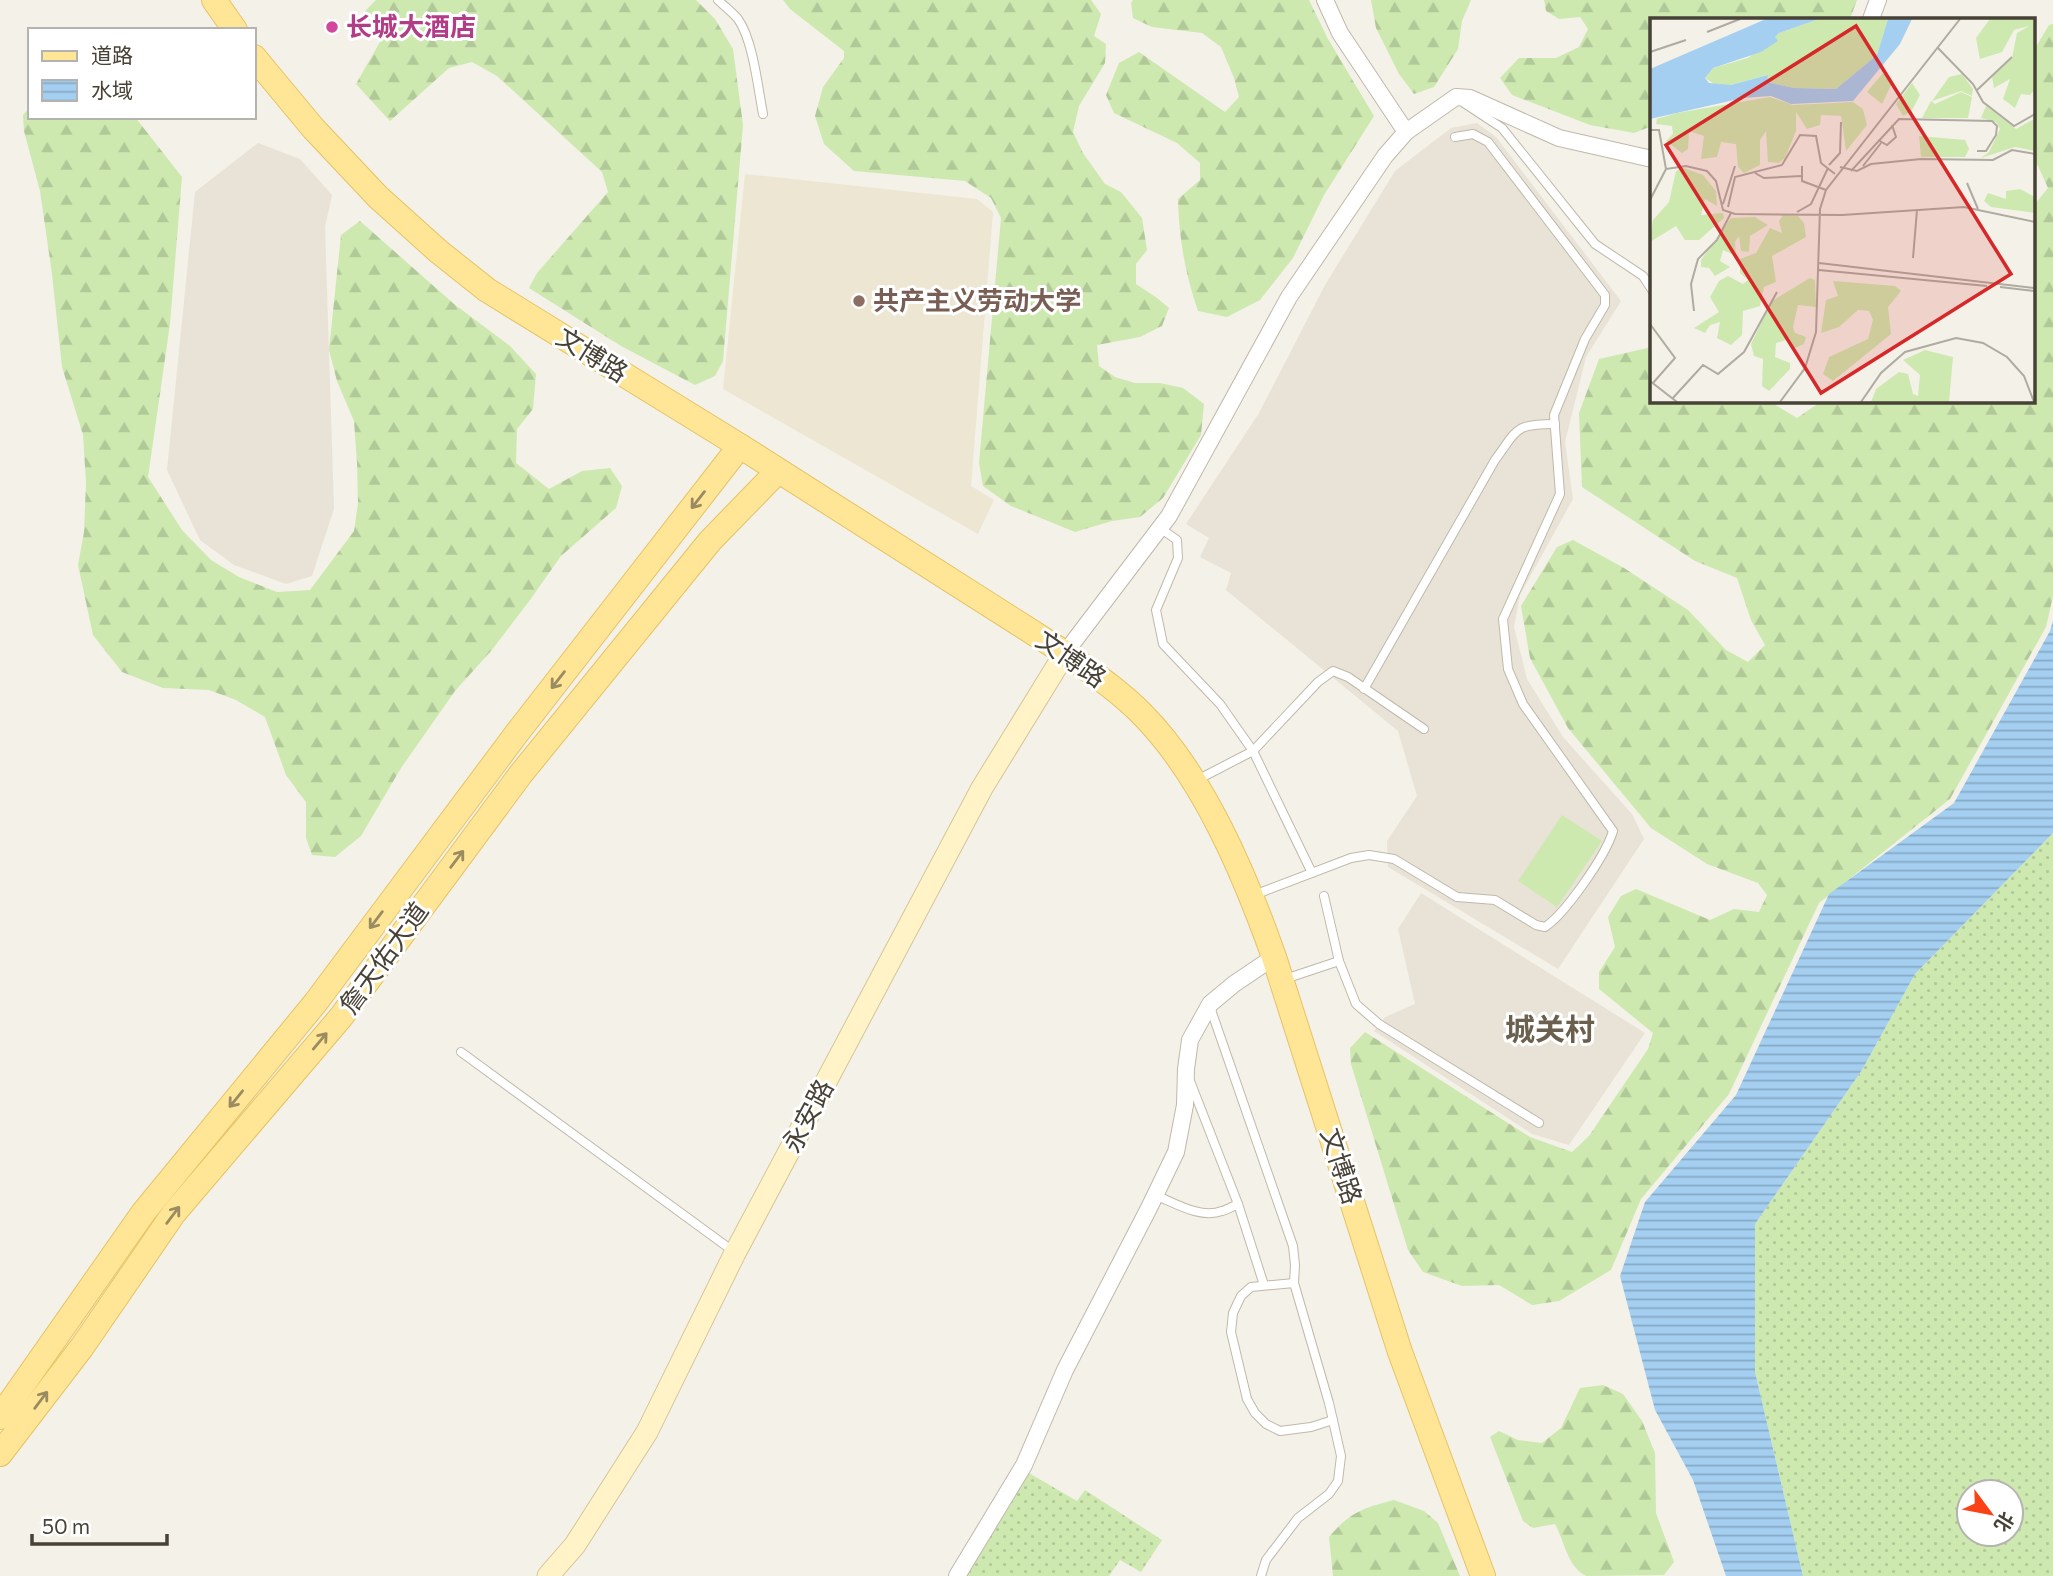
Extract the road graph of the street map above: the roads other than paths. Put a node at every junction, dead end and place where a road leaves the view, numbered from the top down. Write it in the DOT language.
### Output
graph roads {
  1 [pos="214,0"];
  2 [pos="718,0"];
  3 [pos="1325,0"];
  4 [pos="1878,0"];
  5 [pos="1871,18"];
  6 [pos="234,28"];
  7 [pos="256,59"];
  8 [pos="1456,97"];
  9 [pos="763,114"];
  10 [pos="1406,132"];
  11 [pos="1455,137"];
  12 [pos="1650,159"];
  13 [pos="1650,287"];
  14 [pos="1555,424"];
  15 [pos="740,446"];
  16 [pos="778,471"];
  17 [pos="1160,527"];
  18 [pos="1065,653"];
  19 [pos="1364,689"];
  20 [pos="1424,729"];
  21 [pos="1252,751"];
  22 [pos="1194,783"];
  23 [pos="1312,873"];
  24 [pos="1251,896"];
  25 [pos="1324,896"];
  26 [pos="1339,961"];
  27 [pos="1278,968"];
  28 [pos="1209,1004"];
  29 [pos="461,1052"];
  30 [pos="1186,1069"];
  31 [pos="1539,1123"];
  32 [pos="1155,1195"];
  33 [pos="1238,1204"];
  34 [pos="735,1253"];
  35 [pos="1294,1283"];
  36 [pos="1264,1285"];
  37 [pos="0,1417"];
  38 [pos="1333,1420"];
  39 [pos="0,1454"];
  40 [pos="548,1576"];
  41 [pos="957,1576"];
  42 [pos="1261,1576"];
  43 [pos="1482,1576"];
  1 -- 6 [label="main road"];
  2 -- 9 [label="lane"];
  3 -- 10 [label="street"];
  4 -- 5 [label="street"];
  7 -- 15 [label="main road, 文博路"];
  8 -- 10 [label="street"];
  8 -- 12 [label="street"];
  8 -- 13 [label="lane"];
  10 -- 17 [label="street"];
  11 -- 14 [label="lane"];
  14 -- 19 [label="lane"];
  14 -- 23 [label="lane"];
  15 -- 16 [label="main road, 文博路"];
  15 -- 37 [label="main road, 詹天佑大道, one-way"];
  16 -- 18 [label="main road, 文博路"];
  39 -- 16 [label="main road, 詹天佑大道, one-way"];
  17 -- 18 [label="street"];
  17 -- 21 [label="lane"];
  18 -- 22 [label="main road, 文博路"];
  18 -- 34 [label="street, 永安路"];
  19 -- 20 [label="lane"];
  19 -- 21 [label="lane"];
  21 -- 22 [label="lane"];
  21 -- 23 [label="lane"];
  22 -- 24 [label="main road, 文博路"];
  23 -- 24 [label="lane"];
  24 -- 27 [label="main road, 文博路"];
  25 -- 26 [label="lane"];
  26 -- 27 [label="lane"];
  26 -- 31 [label="lane"];
  27 -- 28 [label="street"];
  27 -- 43 [label="main road, 文博路"];
  28 -- 30 [label="street"];
  28 -- 35 [label="lane"];
  29 -- 34 [label="lane"];
  30 -- 32 [label="street"];
  30 -- 33 [label="lane"];
  32 -- 33 [label="lane"];
  32 -- 41 [label="street"];
  33 -- 36 [label="lane"];
  34 -- 40 [label="street, 永安路"];
  35 -- 36 [label="lane"];
  35 -- 38 [label="lane"];
  36 -- 38 [label="lane"];
  38 -- 42 [label="lane"];
}
